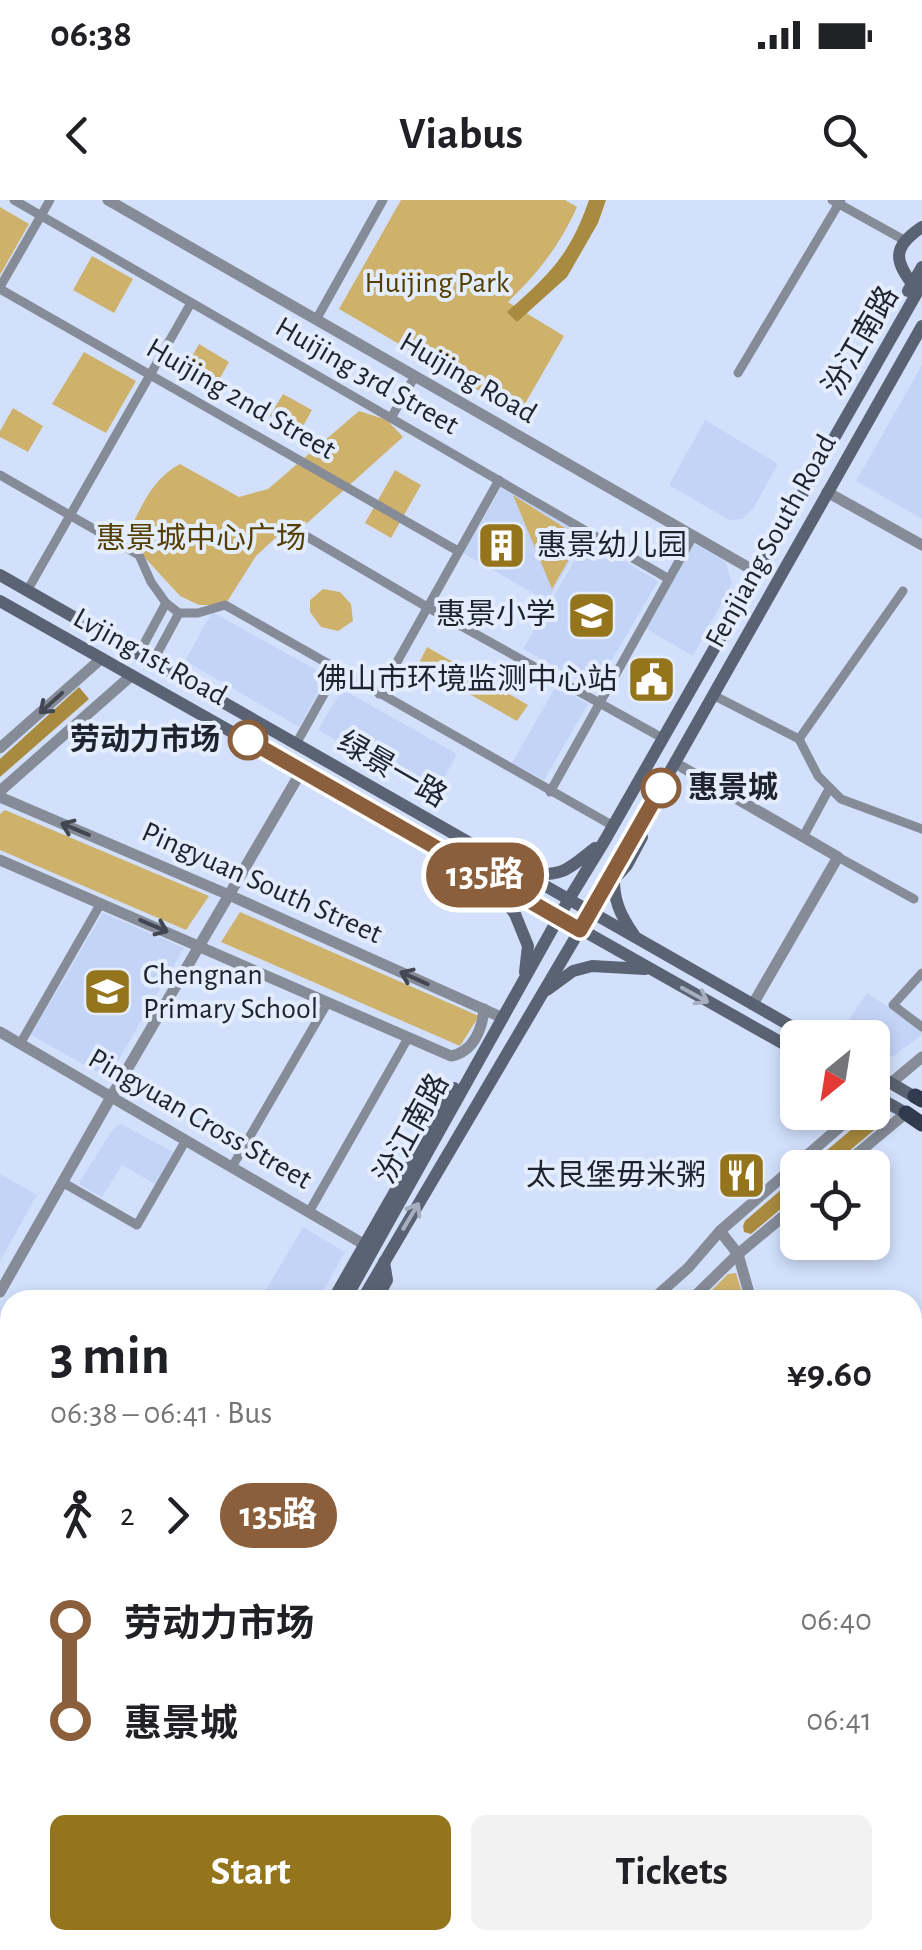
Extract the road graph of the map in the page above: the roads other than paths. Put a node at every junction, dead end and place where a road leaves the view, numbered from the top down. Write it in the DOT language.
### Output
graph roads {
  1 [pos="14,200"];
  2 [pos="50,200"];
  3 [pos="108,200"];
  4 [pos="383,200"];
  5 [pos="837,201"];
  6 [pos="40,216"];
  7 [pos="922,227"];
  8 [pos="904,240"];
  9 [pos="922,267"];
  10 [pos="917,287"];
  11 [pos="0,288"];
  12 [pos="190,302"];
  13 [pos="316,320"];
  14 [pos="922,326"];
  15 [pos="922,338"];
  16 [pos="738,374"];
  17 [pos="148,376"];
  18 [pos="415,376"];
  19 [pos="391,418"];
  20 [pos="0,475"];
  21 [pos="498,480"];
  22 [pos="830,494"];
  23 [pos="69,515"];
  24 [pos="294,529"];
  25 [pos="693,536"];
  26 [pos="922,545"];
  27 [pos="458,551"];
  28 [pos="752,569"];
  29 [pos="0,576"];
  30 [pos="669,578"];
  31 [pos="903,590"];
  32 [pos="27,591"];
  33 [pos="0,601"];
  34 [pos="166,603"];
  35 [pos="427,607"];
  36 [pos="179,613"];
  37 [pos="138,654"];
  38 [pos="102,658"];
  39 [pos="152,662"];
  40 [pos="337,671"];
  41 [pos="132,675"];
  42 [pos="686,692"];
  43 [pos="379,694"];
  44 [pos="717,696"];
  45 [pos="599,702"];
  46 [pos="658,735"];
  47 [pos="799,739"];
  48 [pos="296,744"];
  49 [pos="0,748"];
  50 [pos="682,768"];
  51 [pos="302,770"];
  52 [pos="829,789"];
  53 [pos="550,792"];
  54 [pos="0,794"];
  55 [pos="608,824"];
  56 [pos="922,829"];
  57 [pos="803,836"];
  58 [pos="605,840"];
  59 [pos="593,850"];
  60 [pos="838,857"];
  61 [pos="0,860"];
  62 [pos="483,873"];
  63 [pos="526,874"];
  64 [pos="614,876"];
  65 [pos="229,895"];
  66 [pos="569,899"];
  67 [pos="914,900"];
  68 [pos="100,903"];
  69 [pos="590,911"];
  70 [pos="559,918"];
  71 [pos="580,930"];
  72 [pos="635,937"];
  73 [pos="200,945"];
  74 [pos="527,959"];
  75 [pos="649,969"];
  76 [pos="922,973"];
  77 [pos="523,983"];
  78 [pos="542,995"];
  79 [pos="328,1002"];
  80 [pos="753,1004"];
  81 [pos="494,1014"];
  82 [pos="781,1020"];
  83 [pos="922,1027"];
  84 [pos="0,1032"];
  85 [pos="408,1038"];
  86 [pos="780,1042"];
  87 [pos="20,1044"];
  88 [pos="450,1056"];
  89 [pos="922,1057"];
  90 [pos="468,1064"];
  91 [pos="891,1083"];
  92 [pos="111,1096"];
  93 [pos="920,1097"];
  94 [pos="890,1104"];
  95 [pos="906,1112"];
  96 [pos="922,1123"];
  97 [pos="836,1130"];
  98 [pos="186,1140"];
  99 [pos="861,1150"];
  100 [pos="232,1166"];
  101 [pos="62,1182"];
  102 [pos="310,1212"];
  103 [pos="780,1219"];
  104 [pos="720,1231"];
  105 [pos="369,1246"];
  106 [pos="738,1254"];
  107 [pos="688,1268"];
  108 [pos="1,1290"];
  109 [pos="339,1290"];
  110 [pos="349,1290"];
  111 [pos="372,1290"];
  112 [pos="663,1290"];
  113 [pos="693,1290"];
  114 [pos="703,1290"];
  115 [pos="748,1290"];
  1 -- 6 [label="street, Huijing 3rd Street"];
  2 -- 6 [label="street"];
  3 -- 13 [label="street, Huijing Road"];
  4 -- 13 [label="street"];
  5 -- 8 [label="street"];
  5 -- 16 [label="street"];
  6 -- 11 [label="street"];
  6 -- 12 [label="street, Huijing 3rd Street"];
  7 -- 8 [label="main road"];
  8 -- 10 [label="main road"];
  9 -- 10 [label="main road"];
  10 -- 28 [label="main road"];
  10 -- 42 [label="main road, 汾江南路"];
  11 -- 17 [label="street, Huijing 2nd Street"];
  12 -- 17 [label="street"];
  12 -- 19 [label="street, Huijing 3rd Street"];
  13 -- 18 [label="street, Huijing Road"];
  14 -- 22 [label="main road, Fenjiang South Road"];
  15 -- 22 [label="main road"];
  17 -- 23 [label="street"];
  17 -- 27 [label="street, Huijing 2nd Street"];
  18 -- 19 [label="street"];
  18 -- 25 [label="street, Huijing Road"];
  19 -- 21 [label="street, Huijing 3rd Street"];
  20 -- 23 [label="street"];
  21 -- 27 [label="street"];
  21 -- 30 [label="street, Huijing 3rd Street"];
  22 -- 26 [label="street"];
  22 -- 44 [label="main road, Fenjiang South Road"];
  23 -- 32 [label="street"];
  23 -- 34 [label="street"];
  24 -- 35 [label="street"];
  25 -- 28 [label="street, Huijing Road"];
  25 -- 30 [label="street"];
  27 -- 35 [label="street"];
  28 -- 42 [label="main road"];
  29 -- 32 [label="main road, 绿景一路"];
  30 -- 45 [label="street"];
  31 -- 47 [label="street"];
  32 -- 37 [label="main road, 绿景一路"];
  33 -- 38 [label="main road, Lvjing 1st Road"];
  34 -- 36 [label="street"];
  34 -- 37 [label="street"];
  35 -- 43 [label="street"];
  35 -- 45 [label="street"];
  36 -- 39 [label="street"];
  36 -- 40 [label="street"];
  37 -- 39 [label="main road, 绿景一路"];
  38 -- 41 [label="main road, Lvjing 1st Road"];
  38 -- 49 [label="street, one-way"];
  39 -- 48 [label="main road, 绿景一路"];
  40 -- 43 [label="street"];
  40 -- 48 [label="street"];
  41 -- 51 [label="main road, Lvjing 1st Road"];
  41 -- 54 [label="street"];
  42 -- 46 [label="main road"];
  42 -- 58 [label="main road, 汾江南路"];
  43 -- 53 [label="street"];
  44 -- 47 [label="street"];
  44 -- 50 [label="main road"];
  44 -- 64 [label="main road, Fenjiang South Road"];
  45 -- 46 [label="street"];
  45 -- 53 [label="street"];
  46 -- 55 [label="main road"];
  47 -- 52 [label="street"];
  48 -- 63 [label="main road, 绿景一路"];
  50 -- 57 [label="street"];
  50 -- 64 [label="main road"];
  51 -- 62 [label="main road, Lvjing 1st Road"];
  51 -- 65 [label="street"];
  52 -- 56 [label="street"];
  52 -- 57 [label="street"];
  53 -- 55 [label="street"];
  65 -- 54 [label="street, Pingyuan South Street, one-way"];
  55 -- 59 [label="main road"];
  57 -- 60 [label="street"];
  58 -- 59 [label="main road"];
  58 -- 66 [label="main road, 汾江南路"];
  59 -- 63 [label="main road"];
  60 -- 67 [label="street"];
  60 -- 80 [label="street"];
  61 -- 68 [label="street"];
  62 -- 70 [label="main road, Lvjing 1st Road"];
  62 -- 74 [label="main road"];
  63 -- 66 [label="main road, 绿景一路"];
  64 -- 69 [label="main road, Fenjiang South Road"];
  64 -- 72 [label="main road"];
  65 -- 73 [label="street"];
  81 -- 65 [label="street, Pingyuan South Street, one-way"];
  66 -- 69 [label="main road, 绿景一路"];
  66 -- 70 [label="main road, 汾江南路"];
  68 -- 73 [label="street, one-way"];
  68 -- 87 [label="street"];
  69 -- 71 [label="main road, Fenjiang South Road"];
  69 -- 72 [label="main road, 绿景一路"];
  70 -- 71 [label="main road, Lvjing 1st Road"];
  70 -- 77 [label="main road, 汾江南路"];
  71 -- 75 [label="main road, Lvjing 1st Road"];
  71 -- 78 [label="main road, Fenjiang South Road"];
  72 -- 80 [label="main road, 绿景一路"];
  73 -- 79 [label="street"];
  73 -- 92 [label="street"];
  74 -- 77 [label="main road"];
  74 -- 81 [label="main road"];
  75 -- 78 [label="main road"];
  75 -- 86 [label="main road, Lvjing 1st Road, one-way"];
  76 -- 83 [label="street"];
  77 -- 81 [label="main road, 汾江南路"];
  111 -- 78 [label="main road, Fenjiang South Road, one-way"];
  79 -- 85 [label="street"];
  79 -- 100 [label="street"];
  80 -- 82 [label="main road, 绿景一路"];
  81 -- 88 [label="street"];
  81 -- 90 [label="main road"];
  81 -- 105 [label="main road, 汾江南路"];
  84 -- 87 [label="street, Pingyuan Cross Street"];
  85 -- 88 [label="street"];
  85 -- 102 [label="street"];
  87 -- 92 [label="street, Pingyuan Cross Street"];
  88 -- 90 [label="street"];
  89 -- 91 [label="street"];
  90 -- 105 [label="main road"];
  91 -- 93 [label="main road"];
  92 -- 98 [label="street, Pingyuan Cross Street"];
  92 -- 101 [label="street"];
  94 -- 95 [label="main road"];
  95 -- 96 [label="highway"];
  95 -- 99 [label="street"];
  97 -- 104 [label="street"];
  98 -- 100 [label="street, Pingyuan Cross Street"];
  98 -- 101 [label="street"];
  100 -- 102 [label="street, Pingyuan Cross Street"];
  101 -- 108 [label="street"];
  102 -- 105 [label="street, Pingyuan Cross Street"];
  103 -- 106 [label="street"];
  104 -- 106 [label="street"];
  104 -- 107 [label="street"];
  105 -- 109 [label="main road"];
  105 -- 110 [label="main road, 汾江南路"];
  106 -- 114 [label="street"];
  106 -- 115 [label="street"];
  107 -- 112 [label="street"];
  107 -- 113 [label="street"];
}
